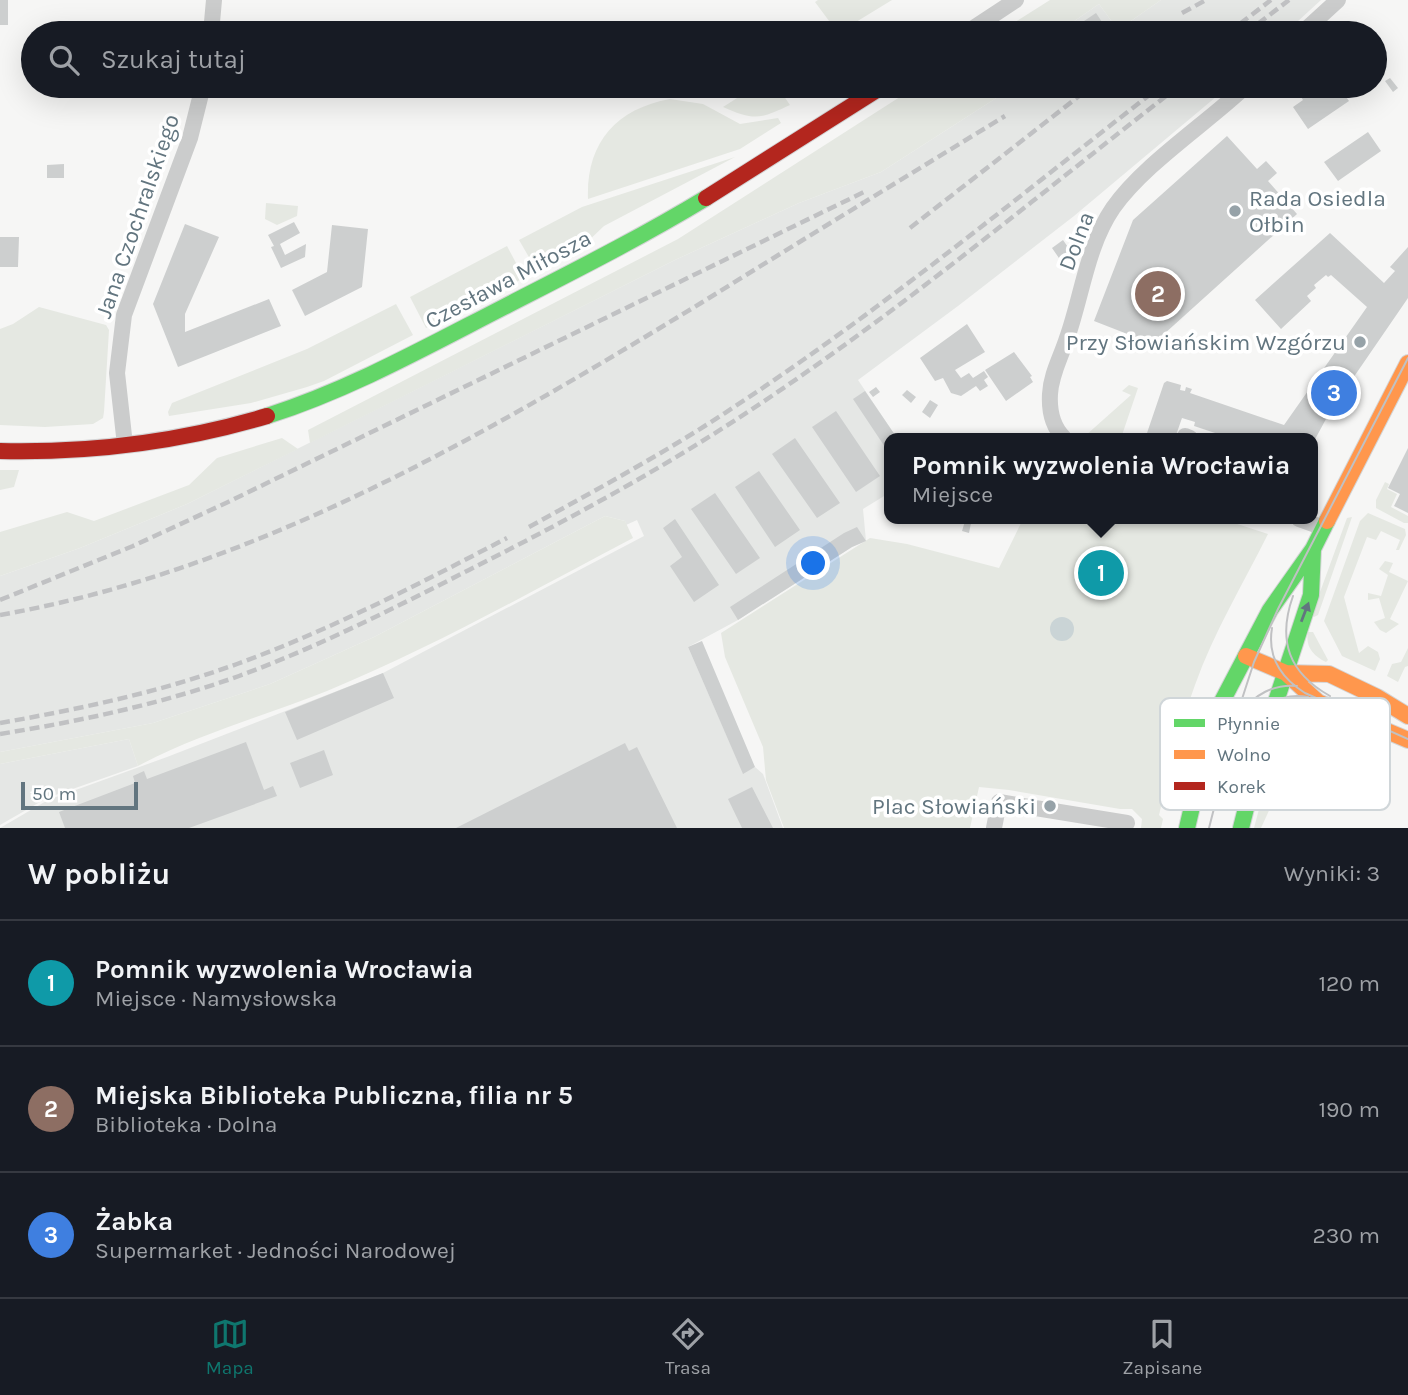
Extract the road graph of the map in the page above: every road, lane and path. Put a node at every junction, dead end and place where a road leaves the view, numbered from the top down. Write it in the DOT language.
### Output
graph roads {
  1 [pos="214,0"];
  2 [pos="1016,0"];
  3 [pos="1338,0"];
  4 [pos="212,21"];
  5 [pos="984,21"];
  6 [pos="1315,21"];
  7 [pos="200,98"];
  8 [pos="864,98"];
  9 [pos="1232,98"];
  10 [pos="1408,363"];
  11 [pos="1060,433"];
  12 [pos="125,445"];
  13 [pos="0,452"];
  14 [pos="1312,524"];
  15 [pos="1324,528"];
  16 [pos="1313,549"];
  17 [pos="1246,656"];
  18 [pos="1286,673"];
  19 [pos="1225,698"];
  20 [pos="1278,698"];
  21 [pos="1314,698"];
  22 [pos="1380,698"];
  23 [pos="1390,704"];
  24 [pos="1408,716"];
  25 [pos="1390,732"];
  26 [pos="1408,740"];
  27 [pos="1191,810"];
  28 [pos="1246,810"];
  29 [pos="1127,823"];
  30 [pos="994,828"];
  31 [pos="1187,828"];
  32 [pos="1241,828"];
  1 -- 4 [label="street"];
  2 -- 5 [label="street"];
  3 -- 6 [label="street"];
  7 -- 12 [label="street, Jana Czochralskiego"];
  8 -- 12 [label="street, Czesława Miłosza"];
  9 -- 11 [label="street, Dolna"];
  10 -- 15 [label="street"];
  12 -- 13 [label="street, Czesława Miłosza"];
  14 -- 15 [label="street"];
  15 -- 16 [label="street"];
  16 -- 17 [label="street"];
  18 -- 16 [label="street, one-way"];
  17 -- 18 [label="street"];
  17 -- 19 [label="street"];
  18 -- 20 [label="street"];
  18 -- 21 [label="street"];
  18 -- 22 [label="street"];
  23 -- 24 [label="street"];
  25 -- 26 [label="street"];
  27 -- 31 [label="street"];
  28 -- 32 [label="street"];
  29 -- 30 [label="street"];
}
